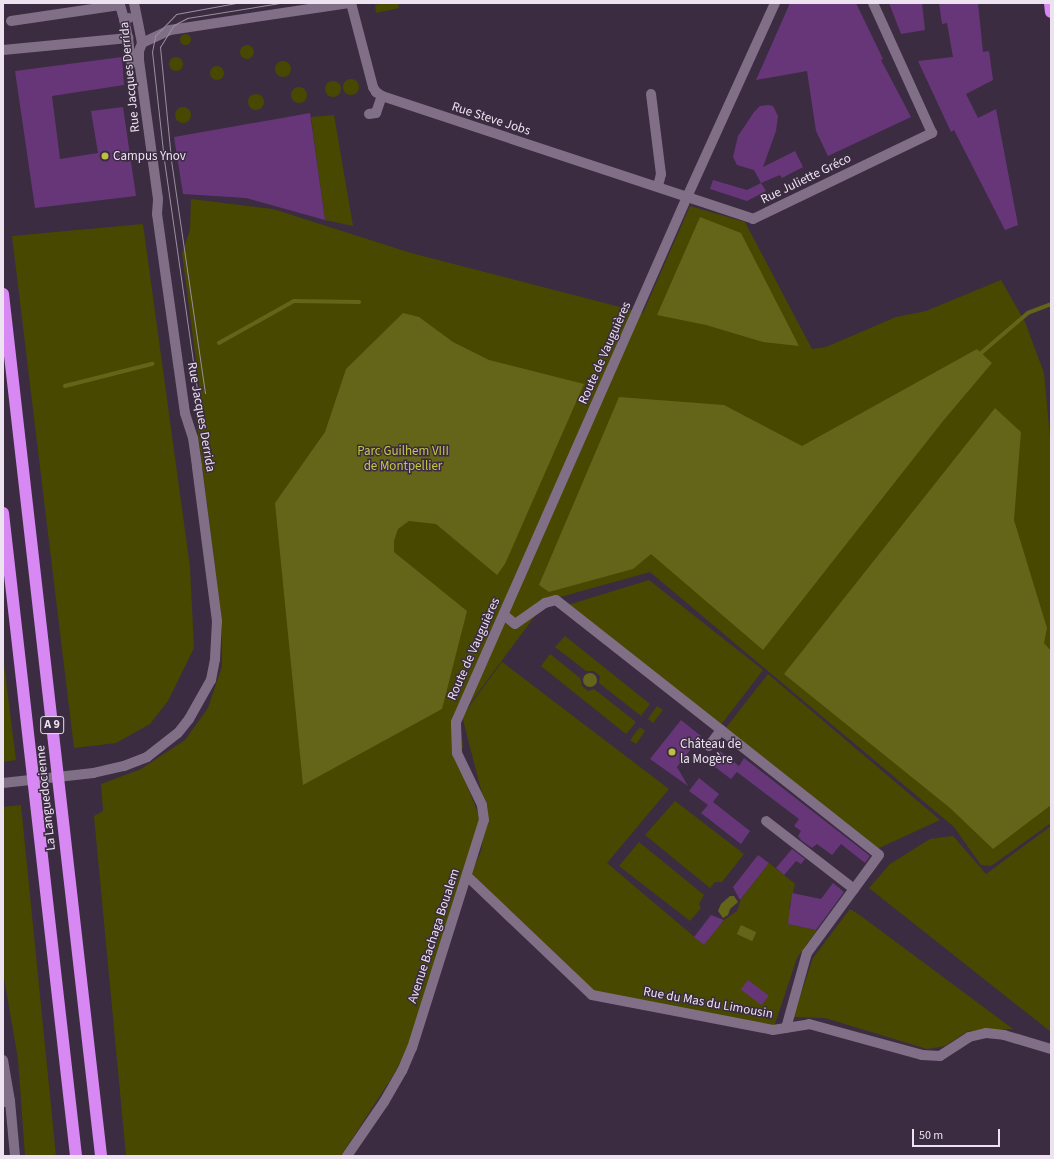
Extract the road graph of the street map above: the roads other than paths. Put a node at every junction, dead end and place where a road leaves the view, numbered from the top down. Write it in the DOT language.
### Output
graph roads {
  1 [pos="134,3"];
  2 [pos="350,3"];
  3 [pos="775,3"];
  4 [pos="873,3"];
  5 [pos="1050,3"];
  6 [pos="1051,12"];
  7 [pos="137,17"];
  8 [pos="124,19"];
  9 [pos="11,21"];
  10 [pos="128,38"];
  11 [pos="142,43"];
  12 [pos="3,50"];
  13 [pos="131,64"];
  14 [pos="651,94"];
  15 [pos="382,96"];
  16 [pos="369,114"];
  17 [pos="658,186"];
  18 [pos="687,197"];
  19 [pos="3,294"];
  20 [pos="3,513"];
  21 [pos="504,615"];
  22 [pos="460,713"];
  23 [pos="721,730"];
  24 [pos="709,746"];
  25 [pos="3,783"];
  26 [pos="766,821"];
  27 [pos="468,877"];
  28 [pos="854,889"];
  29 [pos="786,1028"];
  30 [pos="1051,1049"];
  31 [pos="3,1060"];
  32 [pos="6,1102"];
  33 [pos="15,1156"];
  34 [pos="76,1156"];
  35 [pos="101,1156"];
  36 [pos="347,1156"];
  1 -- 7 [label="street, Rue Jacques Derrida"];
  2 -- 11 [label="street"];
  2 -- 15 [label="street"];
  3 -- 18 [label="street, Route de Vauguières"];
  4 -- 18 [label="street, Rue Juliette Gréco"];
  5 -- 6 [label="highway"];
  7 -- 8 [label="street"];
  7 -- 11 [label="street, Rue Jacques Derrida"];
  8 -- 9 [label="street"];
  8 -- 10 [label="street"];
  10 -- 12 [label="street"];
  10 -- 13 [label="street"];
  11 -- 25 [label="street, Rue Jacques Derrida"];
  14 -- 17 [label="street"];
  15 -- 16 [label="street"];
  15 -- 17 [label="street, Rue Steve Jobs"];
  17 -- 18 [label="street, Rue Steve Jobs"];
  18 -- 21 [label="street, Route de Vauguières"];
  19 -- 35 [label="highway, La Languedocienne / A 9"];
  20 -- 34 [label="highway, La Languedocienne / A 9"];
  21 -- 22 [label="street, Route de Vauguières"];
  21 -- 23 [label="street"];
  22 -- 27 [label="street, Avenue Bachaga Boualem"];
  23 -- 24 [label="street"];
  23 -- 28 [label="street"];
  26 -- 28 [label="street"];
  27 -- 29 [label="street, Rue du Mas du Limousin"];
  27 -- 36 [label="street, Avenue Bachaga Boualem"];
  28 -- 29 [label="street"];
  29 -- 30 [label="street, Rue du Mas du Limousin"];
  31 -- 32 [label="street"];
  32 -- 33 [label="street"];
}
